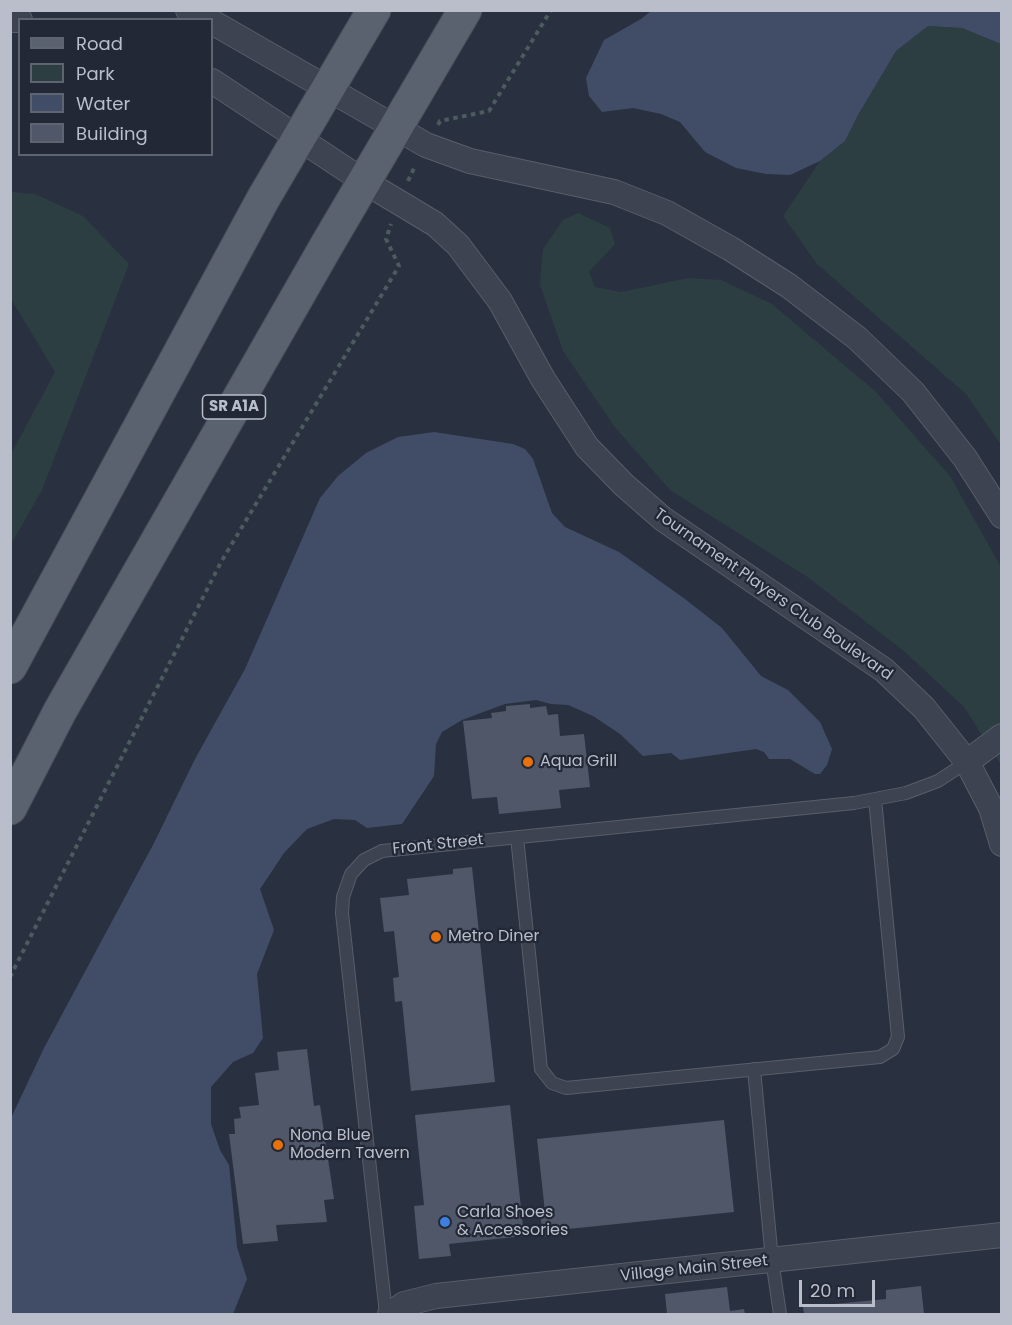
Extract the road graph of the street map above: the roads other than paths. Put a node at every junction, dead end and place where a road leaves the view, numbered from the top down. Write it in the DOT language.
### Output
graph roads {
  1 [pos="188,10"];
  2 [pos="374,10"];
  3 [pos="465,10"];
  4 [pos="202,18"];
  5 [pos="213,23"];
  6 [pos="213,82"];
  7 [pos="328,88"];
  8 [pos="396,129"];
  9 [pos="299,138"];
  10 [pos="365,182"];
  11 [pos="1002,516"];
  12 [pos="10,667"];
  13 [pos="1002,736"];
  14 [pos="967,762"];
  15 [pos="875,799"];
  16 [pos="10,808"];
  17 [pos="517,837"];
  18 [pos="1002,844"];
  19 [pos="754,1069"];
  20 [pos="1002,1235"];
  21 [pos="772,1260"];
  22 [pos="388,1314"];
  23 [pos="780,1314"];
  1 -- 4 [label="street"];
  2 -- 7 [label="main road"];
  3 -- 8 [label="main road, SR A1A"];
  5 -- 7 [label="street"];
  6 -- 9 [label="street, Tournament Players Club Boulevard"];
  7 -- 8 [label="street"];
  7 -- 9 [label="main road"];
  8 -- 10 [label="main road, SR A1A"];
  8 -- 11 [label="street"];
  9 -- 10 [label="street, Tournament Players Club Boulevard"];
  9 -- 12 [label="main road"];
  10 -- 14 [label="street, Tournament Players Club Boulevard"];
  10 -- 16 [label="main road, SR A1A"];
  13 -- 14 [label="street"];
  14 -- 15 [label="lane, Front Street"];
  14 -- 18 [label="street, Tournament Players Club Boulevard"];
  15 -- 17 [label="lane, Front Street"];
  15 -- 19 [label="lane"];
  17 -- 19 [label="lane"];
  17 -- 22 [label="lane, Front Street"];
  19 -- 21 [label="lane"];
  20 -- 21 [label="street, Village Main Street"];
  21 -- 22 [label="street, Village Main Street"];
  21 -- 23 [label="lane"];
}
